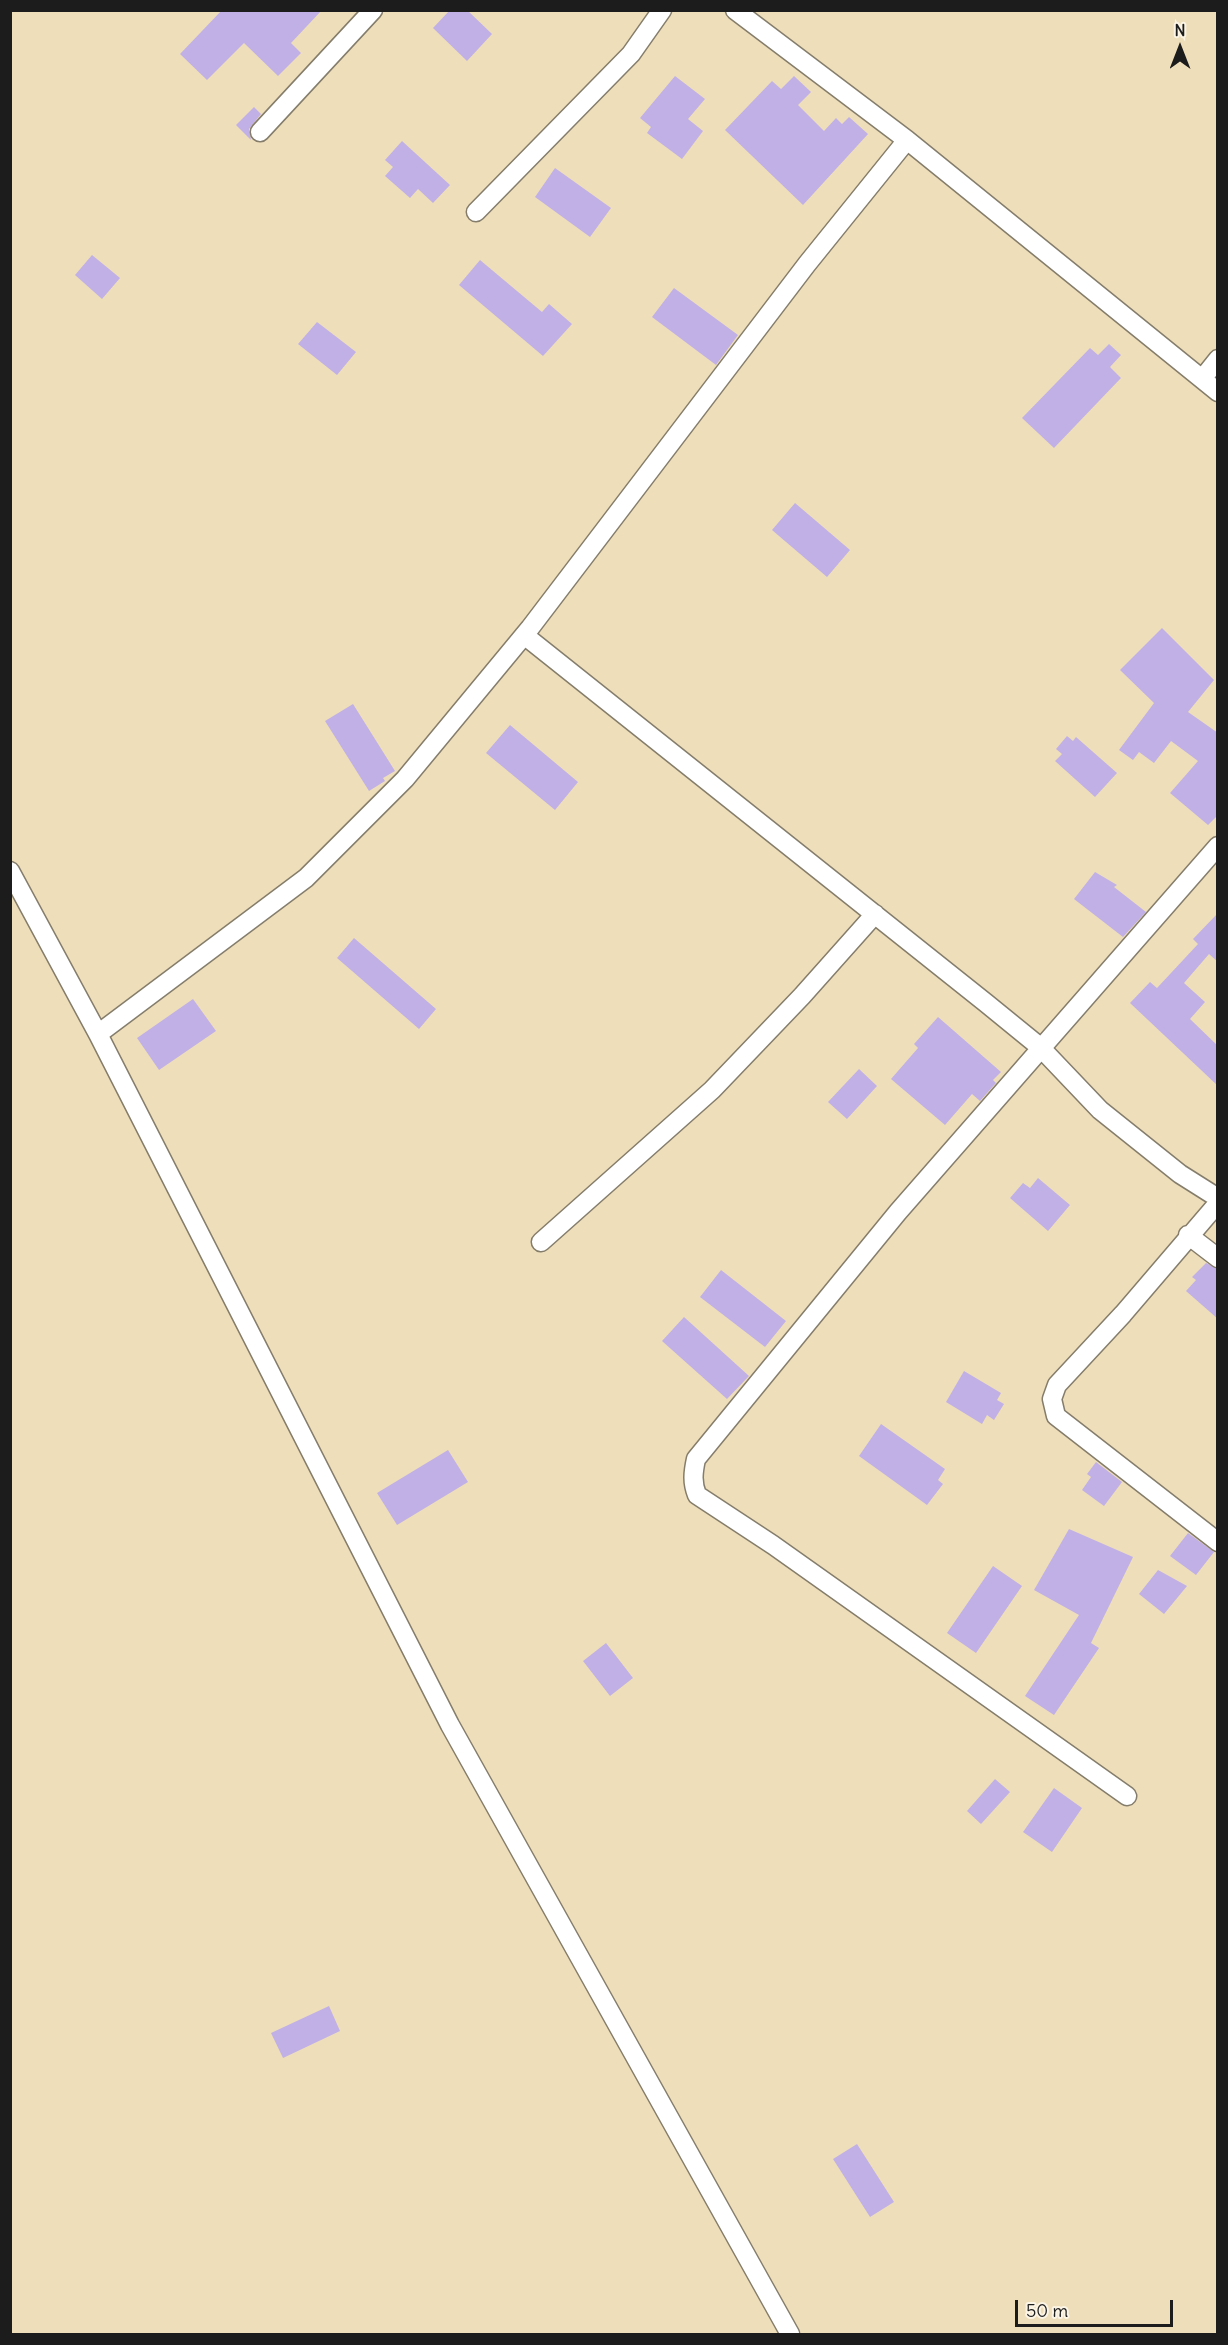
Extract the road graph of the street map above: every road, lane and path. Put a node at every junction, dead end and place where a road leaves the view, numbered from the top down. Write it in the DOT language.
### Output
graph roads {
  1 [pos="373,10"];
  2 [pos="662,10"];
  3 [pos="735,10"];
  4 [pos="260,132"];
  5 [pos="907,140"];
  6 [pos="476,212"];
  7 [pos="1218,359"];
  8 [pos="1202,379"];
  9 [pos="1218,392"];
  10 [pos="524,635"];
  11 [pos="1218,846"];
  12 [pos="10,871"];
  13 [pos="875,914"];
  14 [pos="98,1034"];
  15 [pos="1040,1047"];
  16 [pos="1218,1198"];
  17 [pos="1218,1203"];
  18 [pos="1188,1235"];
  19 [pos="541,1242"];
  20 [pos="1218,1258"];
  21 [pos="1218,1542"];
  22 [pos="1127,1796"];
  23 [pos="790,2334"];
  1 -- 4 [label="street"];
  2 -- 6 [label="street"];
  3 -- 5 [label="street"];
  5 -- 8 [label="street"];
  5 -- 10 [label="street"];
  7 -- 8 [label="street"];
  8 -- 9 [label="street"];
  10 -- 13 [label="street"];
  10 -- 14 [label="street"];
  11 -- 15 [label="street"];
  12 -- 14 [label="street"];
  13 -- 15 [label="street"];
  13 -- 19 [label="street"];
  14 -- 23 [label="street"];
  15 -- 16 [label="street"];
  15 -- 22 [label="street"];
  17 -- 18 [label="street"];
  18 -- 20 [label="street"];
  18 -- 21 [label="street"];
}
